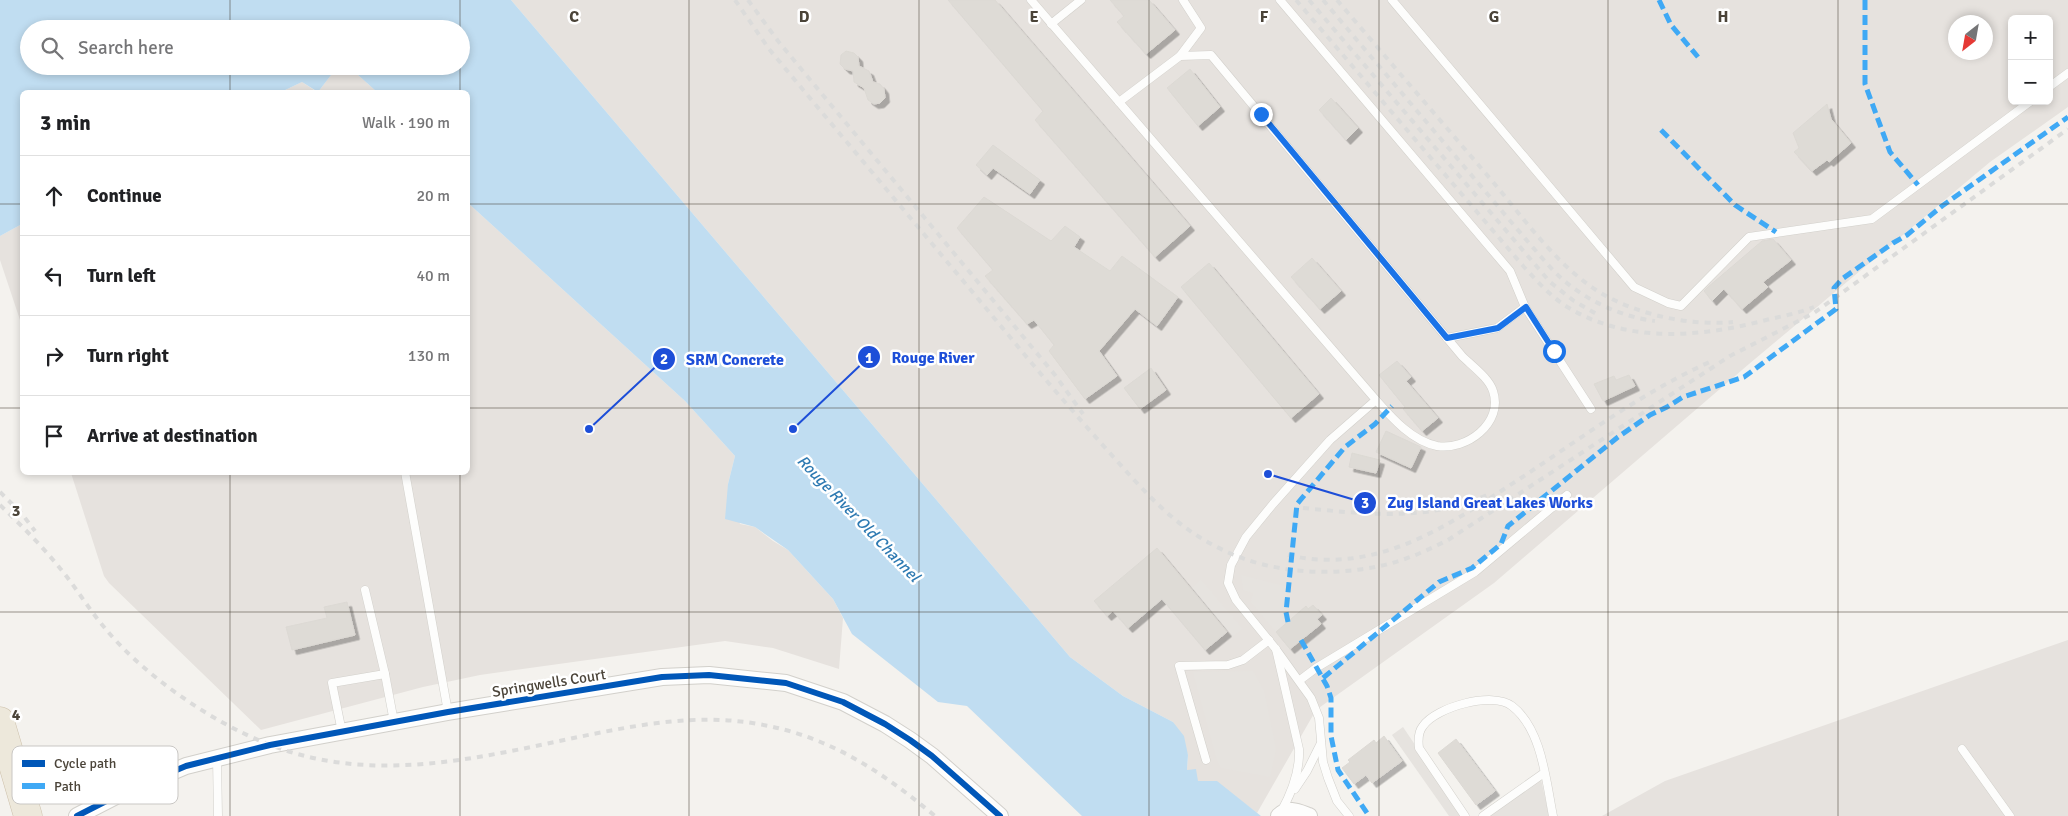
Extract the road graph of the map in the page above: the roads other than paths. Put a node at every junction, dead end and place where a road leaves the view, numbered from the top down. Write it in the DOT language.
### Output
graph roads {
  1 [pos="1031,0"];
  2 [pos="1080,0"];
  3 [pos="1183,0"];
  4 [pos="1280,0"];
  5 [pos="1392,0"];
  6 [pos="1051,24"];
  7 [pos="1180,56"];
  8 [pos="2068,73"];
  9 [pos="2053,84"];
  10 [pos="1119,102"];
  11 [pos="2026,105"];
  12 [pos="1526,307"];
  13 [pos="1447,338"];
  14 [pos="1376,400"];
  15 [pos="1591,409"];
  16 [pos="406,475"];
  17 [pos="1567,495"];
  18 [pos="365,590"];
  19 [pos="1269,640"];
  20 [pos="1275,648"];
  21 [pos="385,674"];
  22 [pos="1300,680"];
  23 [pos="448,712"];
  24 [pos="0,721"];
  25 [pos="394,722"];
  26 [pos="342,732"];
  27 [pos="1321,741"];
  28 [pos="1962,749"];
  29 [pos="217,758"];
  30 [pos="1206,760"];
  31 [pos="12,762"];
  32 [pos="178,769"];
  33 [pos="1544,773"];
  34 [pos="24,804"];
  35 [pos="101,804"];
  36 [pos="1280,813"];
  37 [pos="28,816"];
  38 [pos="78,816"];
  39 [pos="218,816"];
  40 [pos="1000,816"];
  41 [pos="1309,816"];
  42 [pos="1349,816"];
  43 [pos="1465,816"];
  44 [pos="1483,816"];
  45 [pos="1553,816"];
  46 [pos="2010,816"];
  1 -- 6 [label="lane"];
  2 -- 6 [label="lane"];
  3 -- 7 [label="lane"];
  4 -- 12 [label="lane"];
  5 -- 11 [label="lane"];
  6 -- 10 [label="lane"];
  7 -- 10 [label="lane"];
  7 -- 13 [label="lane"];
  8 -- 9 [label="lane"];
  10 -- 14 [label="lane"];
  12 -- 13 [label="lane"];
  12 -- 15 [label="lane"];
  13 -- 14 [label="lane"];
  14 -- 19 [label="lane"];
  16 -- 23 [label="lane"];
  17 -- 22 [label="lane"];
  18 -- 21 [label="lane"];
  19 -- 20 [label="lane"];
  19 -- 30 [label="lane"];
  20 -- 22 [label="lane"];
  20 -- 36 [label="lane"];
  21 -- 25 [label="lane"];
  21 -- 26 [label="lane"];
  22 -- 27 [label="lane"];
  23 -- 25 [label="street, Springwells Court"];
  23 -- 40 [label="street, Springwells Court"];
  24 -- 31 [label="highway"];
  25 -- 26 [label="street, Springwells Court"];
  26 -- 29 [label="street, Springwells Court"];
  27 -- 36 [label="lane"];
  27 -- 42 [label="lane"];
  28 -- 46 [label="lane"];
  29 -- 32 [label="street, Springwells Court"];
  29 -- 39 [label="lane"];
  33 -- 43 [label="lane"];
  33 -- 44 [label="lane"];
  33 -- 45 [label="lane"];
  34 -- 37 [label="highway"];
  35 -- 38 [label="street, Springwells Court"];
  36 -- 41 [label="street"];
}
